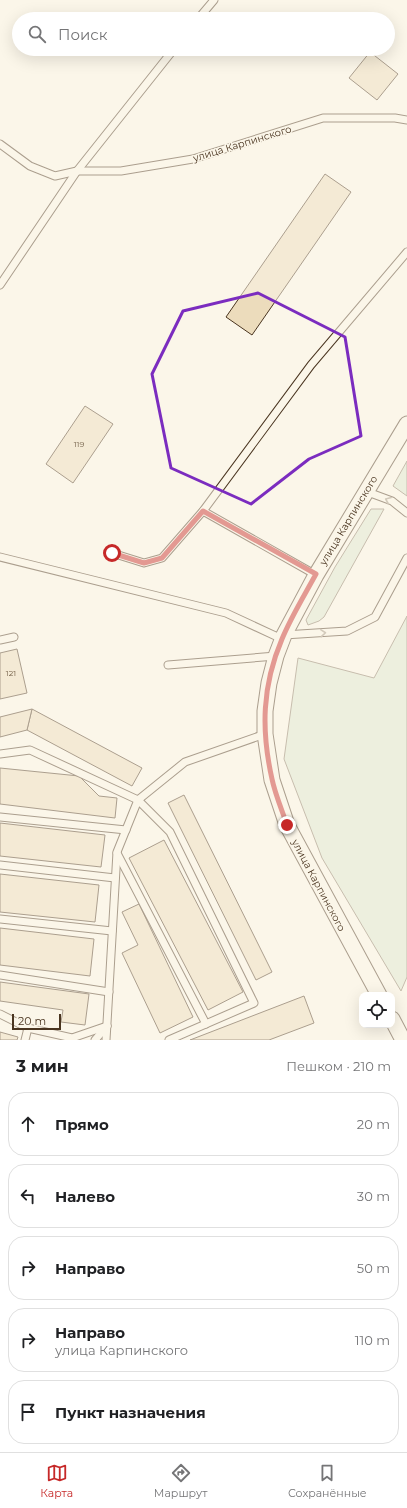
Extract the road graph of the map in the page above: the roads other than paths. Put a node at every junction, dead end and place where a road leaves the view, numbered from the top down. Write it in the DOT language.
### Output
graph roads {
  1 [pos="214,0"];
  2 [pos="204,12"];
  3 [pos="168,56"];
  4 [pos="407,120"];
  5 [pos="0,144"];
  6 [pos="77,171"];
  7 [pos="407,252"];
  8 [pos="0,285"];
  9 [pos="407,424"];
  10 [pos="365,491"];
  11 [pos="203,511"];
  12 [pos="407,513"];
  13 [pos="112,553"];
  14 [pos="0,557"];
  15 [pos="407,558"];
  16 [pos="316,574"];
  17 [pos="14,637"];
  18 [pos="283,637"];
  19 [pos="0,640"];
  20 [pos="276,656"];
  21 [pos="168,665"];
  22 [pos="265,734"];
  23 [pos="0,754"];
  24 [pos="138,800"];
  25 [pos="0,817"];
  26 [pos="126,830"];
  27 [pos="117,852"];
  28 [pos="0,865"];
  29 [pos="115,878"];
  30 [pos="0,920"];
  31 [pos="112,931"];
  32 [pos="0,975"];
  33 [pos="109,992"];
  34 [pos="377,992"];
  35 [pos="0,1014"];
  36 [pos="206,1024"];
  37 [pos="395,1025"];
  38 [pos="107,1026"];
  39 [pos="28,1028"];
  40 [pos="25,1040"];
  41 [pos="95,1040"];
  42 [pos="106,1040"];
  43 [pos="169,1040"];
  44 [pos="403,1040"];
  1 -- 2 [label="lane"];
  3 -- 6 [label="lane"];
  4 -- 6 [label="lane, улица Карпинского"];
  5 -- 6 [label="lane, улица Карпинского"];
  6 -- 8 [label="lane"];
  7 -- 11 [label="lane"];
  9 -- 10 [label="street, улица Карпинского"];
  12 -- 10 [label="lane, one-way"];
  10 -- 16 [label="street, улица Карпинского"];
  11 -- 13 [label="lane"];
  11 -- 16 [label="lane"];
  14 -- 18 [label="lane"];
  18 -- 15 [label="lane, one-way"];
  16 -- 18 [label="street, улица Карпинского"];
  17 -- 19 [label="lane"];
  18 -- 20 [label="street, улица Карпинского"];
  20 -- 21 [label="lane"];
  20 -- 22 [label="street, улица Карпинского"];
  22 -- 24 [label="lane"];
  22 -- 34 [label="street, улица Карпинского"];
  23 -- 24 [label="lane"];
  24 -- 26 [label="lane"];
  24 -- 36 [label="lane"];
  25 -- 26 [label="lane"];
  26 -- 27 [label="lane"];
  27 -- 29 [label="lane"];
  27 -- 36 [label="lane"];
  28 -- 29 [label="lane"];
  29 -- 31 [label="lane"];
  30 -- 31 [label="lane"];
  31 -- 33 [label="lane"];
  32 -- 33 [label="lane"];
  33 -- 38 [label="lane"];
  35 -- 39 [label="lane"];
  36 -- 43 [label="lane"];
  37 -- 44 [label="street"];
  38 -- 39 [label="lane"];
  38 -- 41 [label="lane"];
  38 -- 42 [label="lane"];
  39 -- 40 [label="lane"];
}
